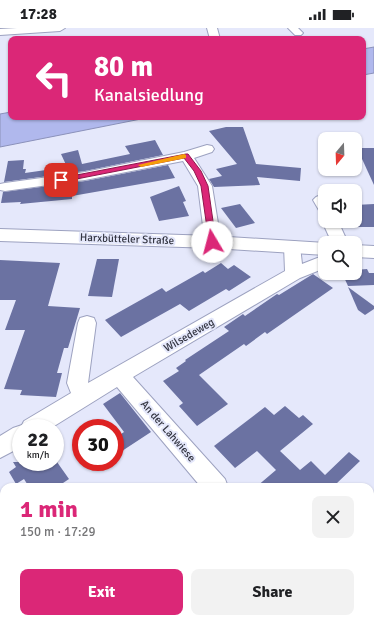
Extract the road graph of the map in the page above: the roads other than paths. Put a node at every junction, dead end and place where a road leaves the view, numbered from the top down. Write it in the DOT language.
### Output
graph roads {
  1 [pos="60,28"];
  2 [pos="0,32"];
  3 [pos="206,149"];
  4 [pos="186,156"];
  5 [pos="5,187"];
  6 [pos="0,235"];
  7 [pos="212,242"];
  8 [pos="292,246"];
  9 [pos="318,248"];
  10 [pos="362,251"];
  11 [pos="374,252"];
  12 [pos="318,264"];
  13 [pos="294,274"];
  14 [pos="87,323"];
  15 [pos="119,375"];
  16 [pos="84,397"];
  17 [pos="47,419"];
  18 [pos="12,441"];
  19 [pos="0,448"];
  20 [pos="213,483"];
  1 -- 2 [label="street"];
  3 -- 4 [label="street"];
  4 -- 5 [label="street"];
  4 -- 7 [label="street"];
  6 -- 7 [label="street, Harxbütteler Straße"];
  7 -- 8 [label="street, Harxbütteler Straße"];
  8 -- 9 [label="street, Harxbütteler Straße"];
  8 -- 13 [label="street"];
  10 -- 11 [label="street"];
  12 -- 13 [label="street, Wilsedeweg"];
  13 -- 15 [label="street, Wilsedeweg"];
  14 -- 16 [label="street"];
  15 -- 16 [label="street, Wilsedeweg"];
  15 -- 20 [label="street, An der Lahwiese"];
  16 -- 17 [label="street, Wilsedeweg"];
  18 -- 19 [label="street"];
}
